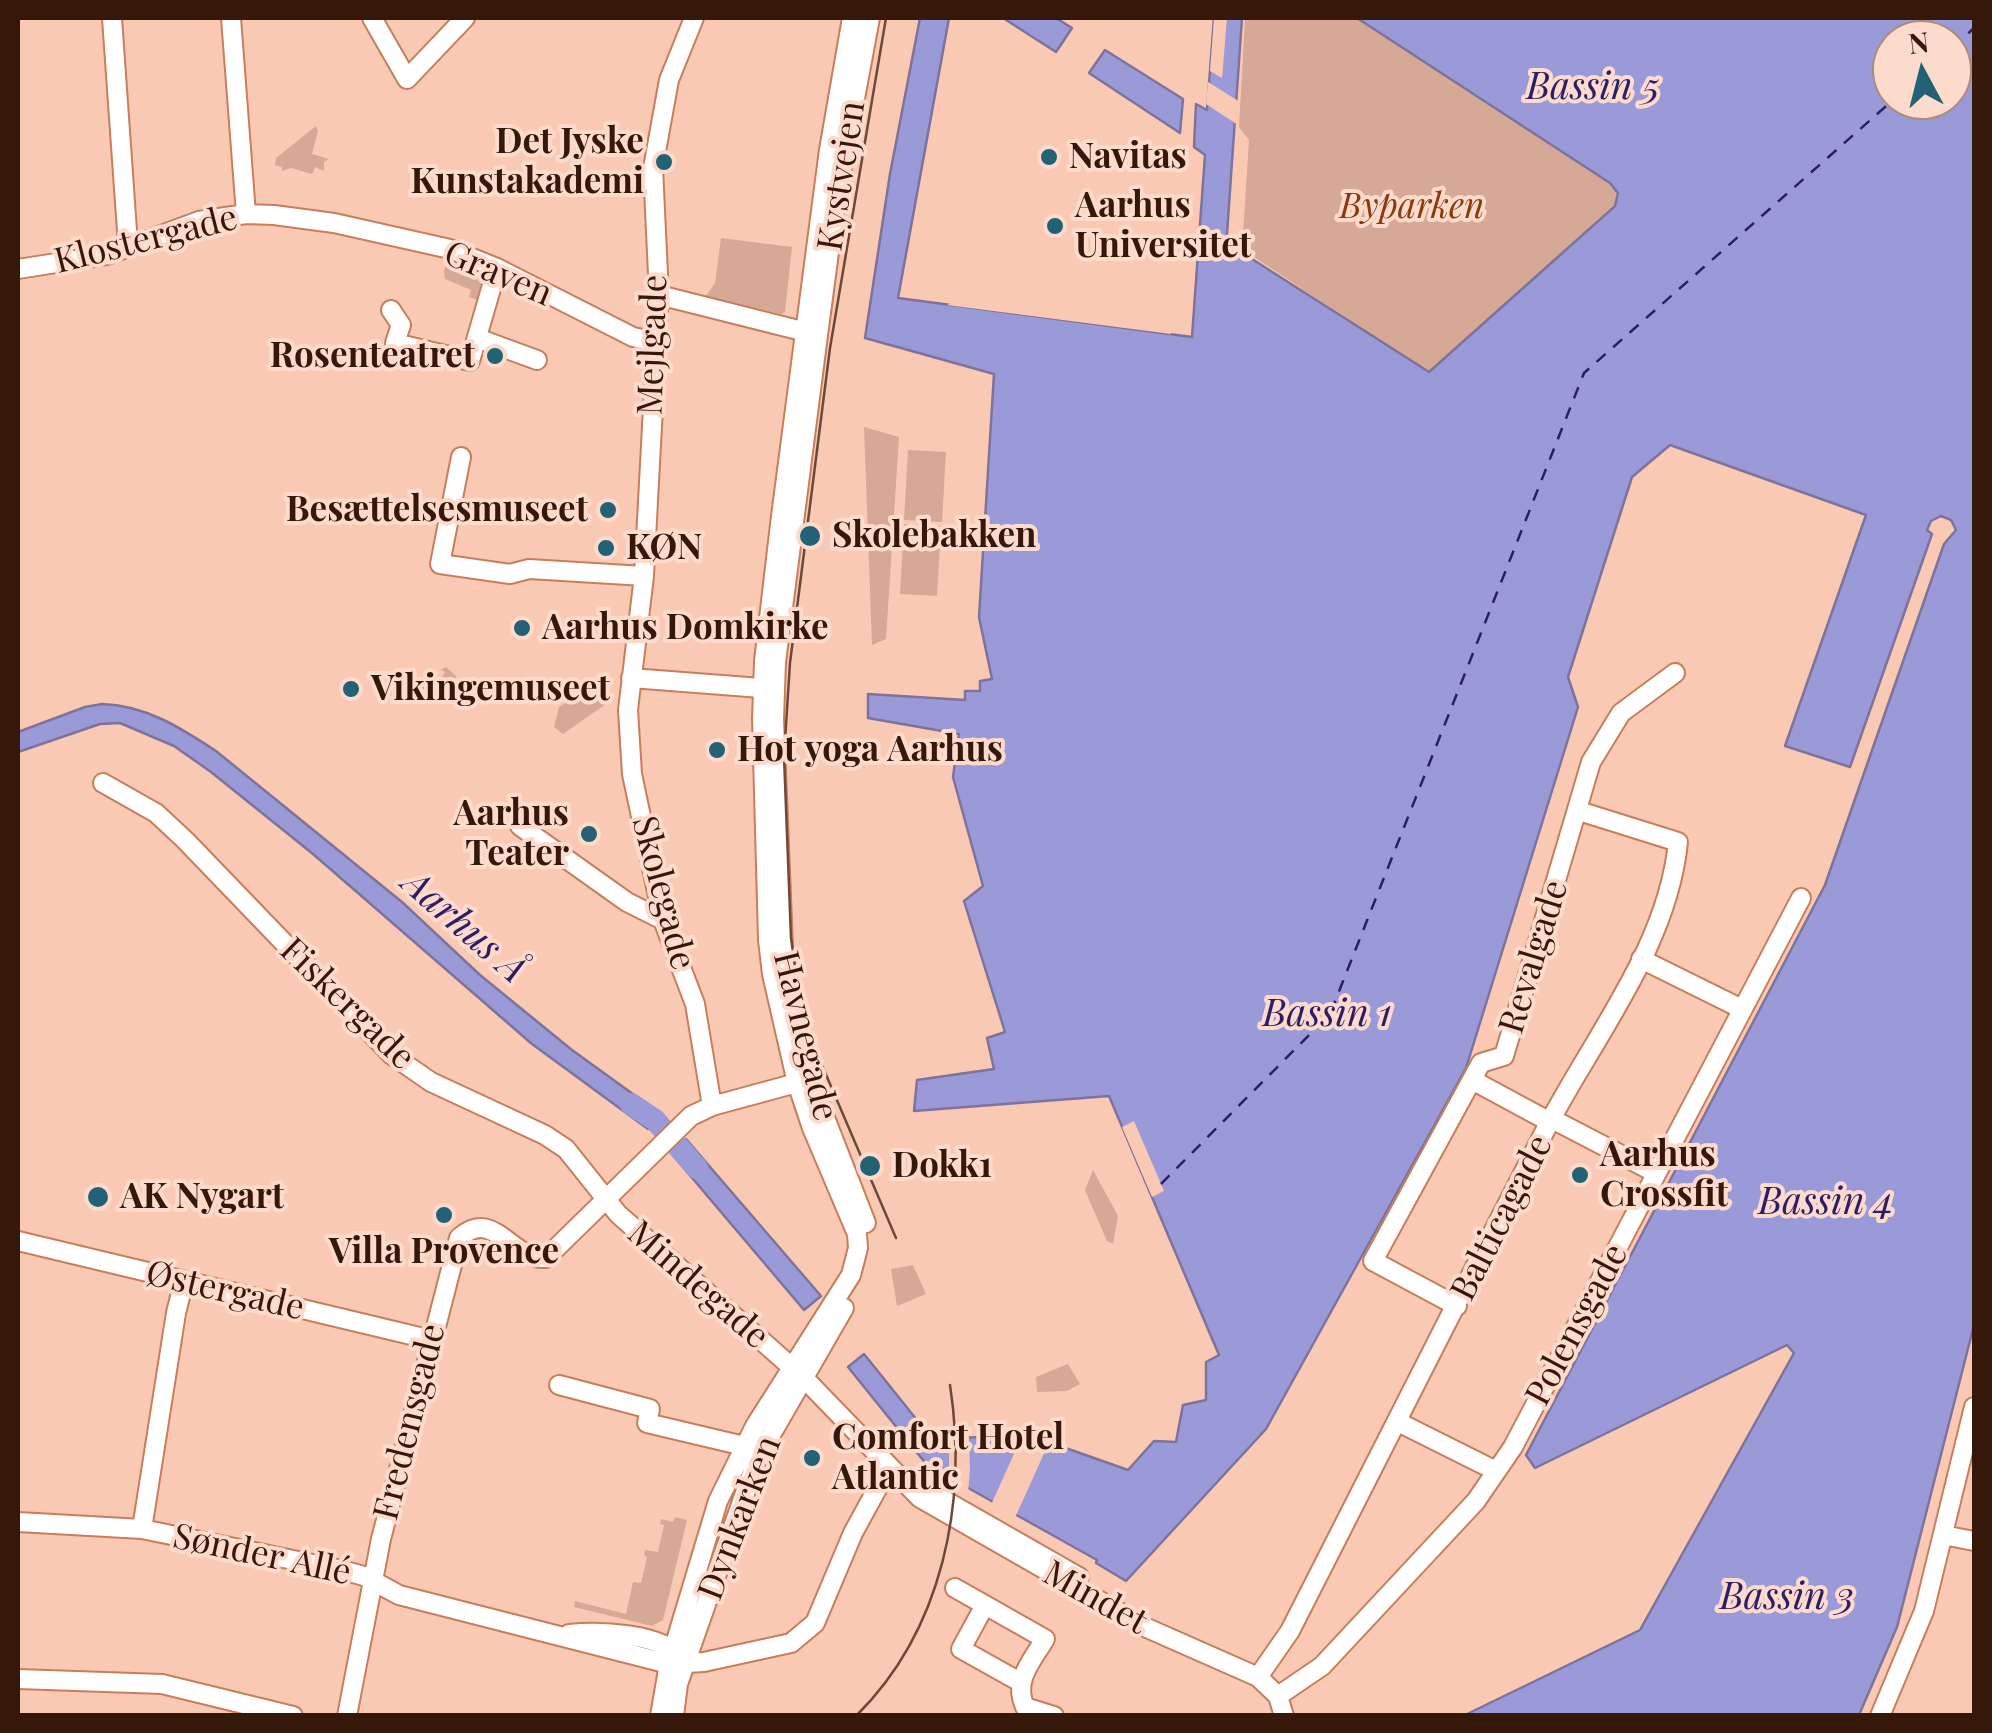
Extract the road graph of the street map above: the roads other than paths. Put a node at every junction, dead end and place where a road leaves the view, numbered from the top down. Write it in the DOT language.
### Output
graph roads {
  1 [pos="112,18"];
  2 [pos="231,18"];
  3 [pos="372,18"];
  4 [pos="465,18"];
  5 [pos="694,18"];
  6 [pos="852,18"];
  7 [pos="870,18"];
  8 [pos="246,214"];
  9 [pos="334,223"];
  10 [pos="128,246"];
  11 [pos="497,268"];
  12 [pos="18,269"];
  13 [pos="659,295"];
  14 [pos="391,310"];
  15 [pos="812,334"];
  16 [pos="477,338"];
  17 [pos="656,342"];
  18 [pos="537,360"];
  19 [pos="461,457"];
  20 [pos="644,576"];
  21 [pos="1676,673"];
  22 [pos="631,678"];
  23 [pos="769,688"];
  24 [pos="103,784"];
  25 [pos="1579,811"];
  26 [pos="520,826"];
  27 [pos="1801,898"];
  28 [pos="663,920"];
  29 [pos="1640,958"];
  30 [pos="1742,1010"];
  31 [pos="804,1081"];
  32 [pos="1474,1081"];
  33 [pos="712,1106"];
  34 [pos="1551,1120"];
  35 [pos="1656,1174"];
  36 [pos="605,1201"];
  37 [pos="18,1241"];
  38 [pos="184,1281"];
  39 [pos="1456,1306"];
  40 [pos="432,1340"];
  41 [pos="798,1373"];
  42 [pos="559,1385"];
  43 [pos="1974,1407"];
  44 [pos="1398,1422"];
  45 [pos="744,1446"];
  46 [pos="889,1466"];
  47 [pos="1496,1471"];
  48 [pos="18,1522"];
  49 [pos="142,1529"];
  50 [pos="1943,1535"];
  51 [pos="1974,1541"];
  52 [pos="373,1581"];
  53 [pos="954,1588"];
  54 [pos="985,1606"];
  55 [pos="676,1658"];
  56 [pos="1258,1677"];
  57 [pos="18,1679"];
  58 [pos="1020,1682"];
  59 [pos="1278,1696"];
  60 [pos="293,1716"];
  61 [pos="347,1716"];
  62 [pos="660,1716"];
  63 [pos="674,1716"];
  64 [pos="1054,1716"];
  65 [pos="1284,1716"];
  66 [pos="1880,1716"];
  1 -- 10 [label="street"];
  2 -- 8 [label="street"];
  3 -- 4 [label="street"];
  5 -- 13 [label="street, Mejlgade"];
  6 -- 15 [label="street, Kystvejen"];
  7 -- 15 [label="street, Kystvejen"];
  8 -- 9 [label="street, Klostergade"];
  8 -- 10 [label="street, Klostergade"];
  9 -- 11 [label="street, Graven"];
  10 -- 12 [label="street, Klostergade"];
  11 -- 16 [label="street"];
  11 -- 17 [label="street, Graven"];
  13 -- 15 [label="street"];
  13 -- 17 [label="street, Mejlgade"];
  14 -- 16 [label="street"];
  15 -- 23 [label="street"];
  16 -- 18 [label="street"];
  17 -- 20 [label="street, Mejlgade"];
  19 -- 20 [label="street"];
  20 -- 22 [label="street, Mejlgade"];
  21 -- 25 [label="street, Revalgade"];
  22 -- 23 [label="street"];
  22 -- 28 [label="street, Skolegade"];
  23 -- 31 [label="street, Havnegade"];
  24 -- 36 [label="street, Fiskergade"];
  25 -- 29 [label="street, Balticagade"];
  25 -- 32 [label="street, Revalgade"];
  26 -- 28 [label="street"];
  27 -- 30 [label="street, Polensgade"];
  28 -- 33 [label="street, Skolegade"];
  29 -- 30 [label="street"];
  29 -- 34 [label="street, Balticagade"];
  30 -- 35 [label="street, Polensgade"];
  31 -- 33 [label="street"];
  31 -- 41 [label="street, Havnegade"];
  32 -- 34 [label="street"];
  32 -- 39 [label="street, Revalgade"];
  33 -- 36 [label="street"];
  34 -- 35 [label="street"];
  34 -- 39 [label="street, Balticagade"];
  35 -- 47 [label="street, Polensgade"];
  36 -- 40 [label="street, Fredensgade"];
  36 -- 41 [label="street, Mindegade"];
  37 -- 38 [label="street, Østergade"];
  38 -- 40 [label="street, Østergade"];
  38 -- 49 [label="street"];
  39 -- 44 [label="street, Balticagade"];
  40 -- 52 [label="street, Fredensgade"];
  41 -- 45 [label="street, Dynkarken"];
  41 -- 46 [label="street, Mindegade"];
  41 -- 55 [label="street, Dynkarken"];
  42 -- 45 [label="street"];
  43 -- 50 [label="street"];
  44 -- 47 [label="street"];
  44 -- 56 [label="street, Balticagade"];
  45 -- 55 [label="street, Dynkarken"];
  46 -- 55 [label="street"];
  46 -- 56 [label="street, Mindet"];
  47 -- 59 [label="street, Polensgade"];
  48 -- 49 [label="street, Sønder Allé"];
  49 -- 52 [label="street, Sønder Allé"];
  50 -- 51 [label="street"];
  50 -- 66 [label="street"];
  52 -- 55 [label="street, Sønder Allé"];
  52 -- 61 [label="street, Fredensgade"];
  53 -- 54 [label="street"];
  54 -- 58 [label="street"];
  54 -- 58 [label="street"];
  55 -- 62 [label="street"];
  55 -- 63 [label="street"];
  56 -- 59 [label="street, Mindet"];
  57 -- 60 [label="street"];
  58 -- 64 [label="street"];
  59 -- 65 [label="street, Mindet"];
}
